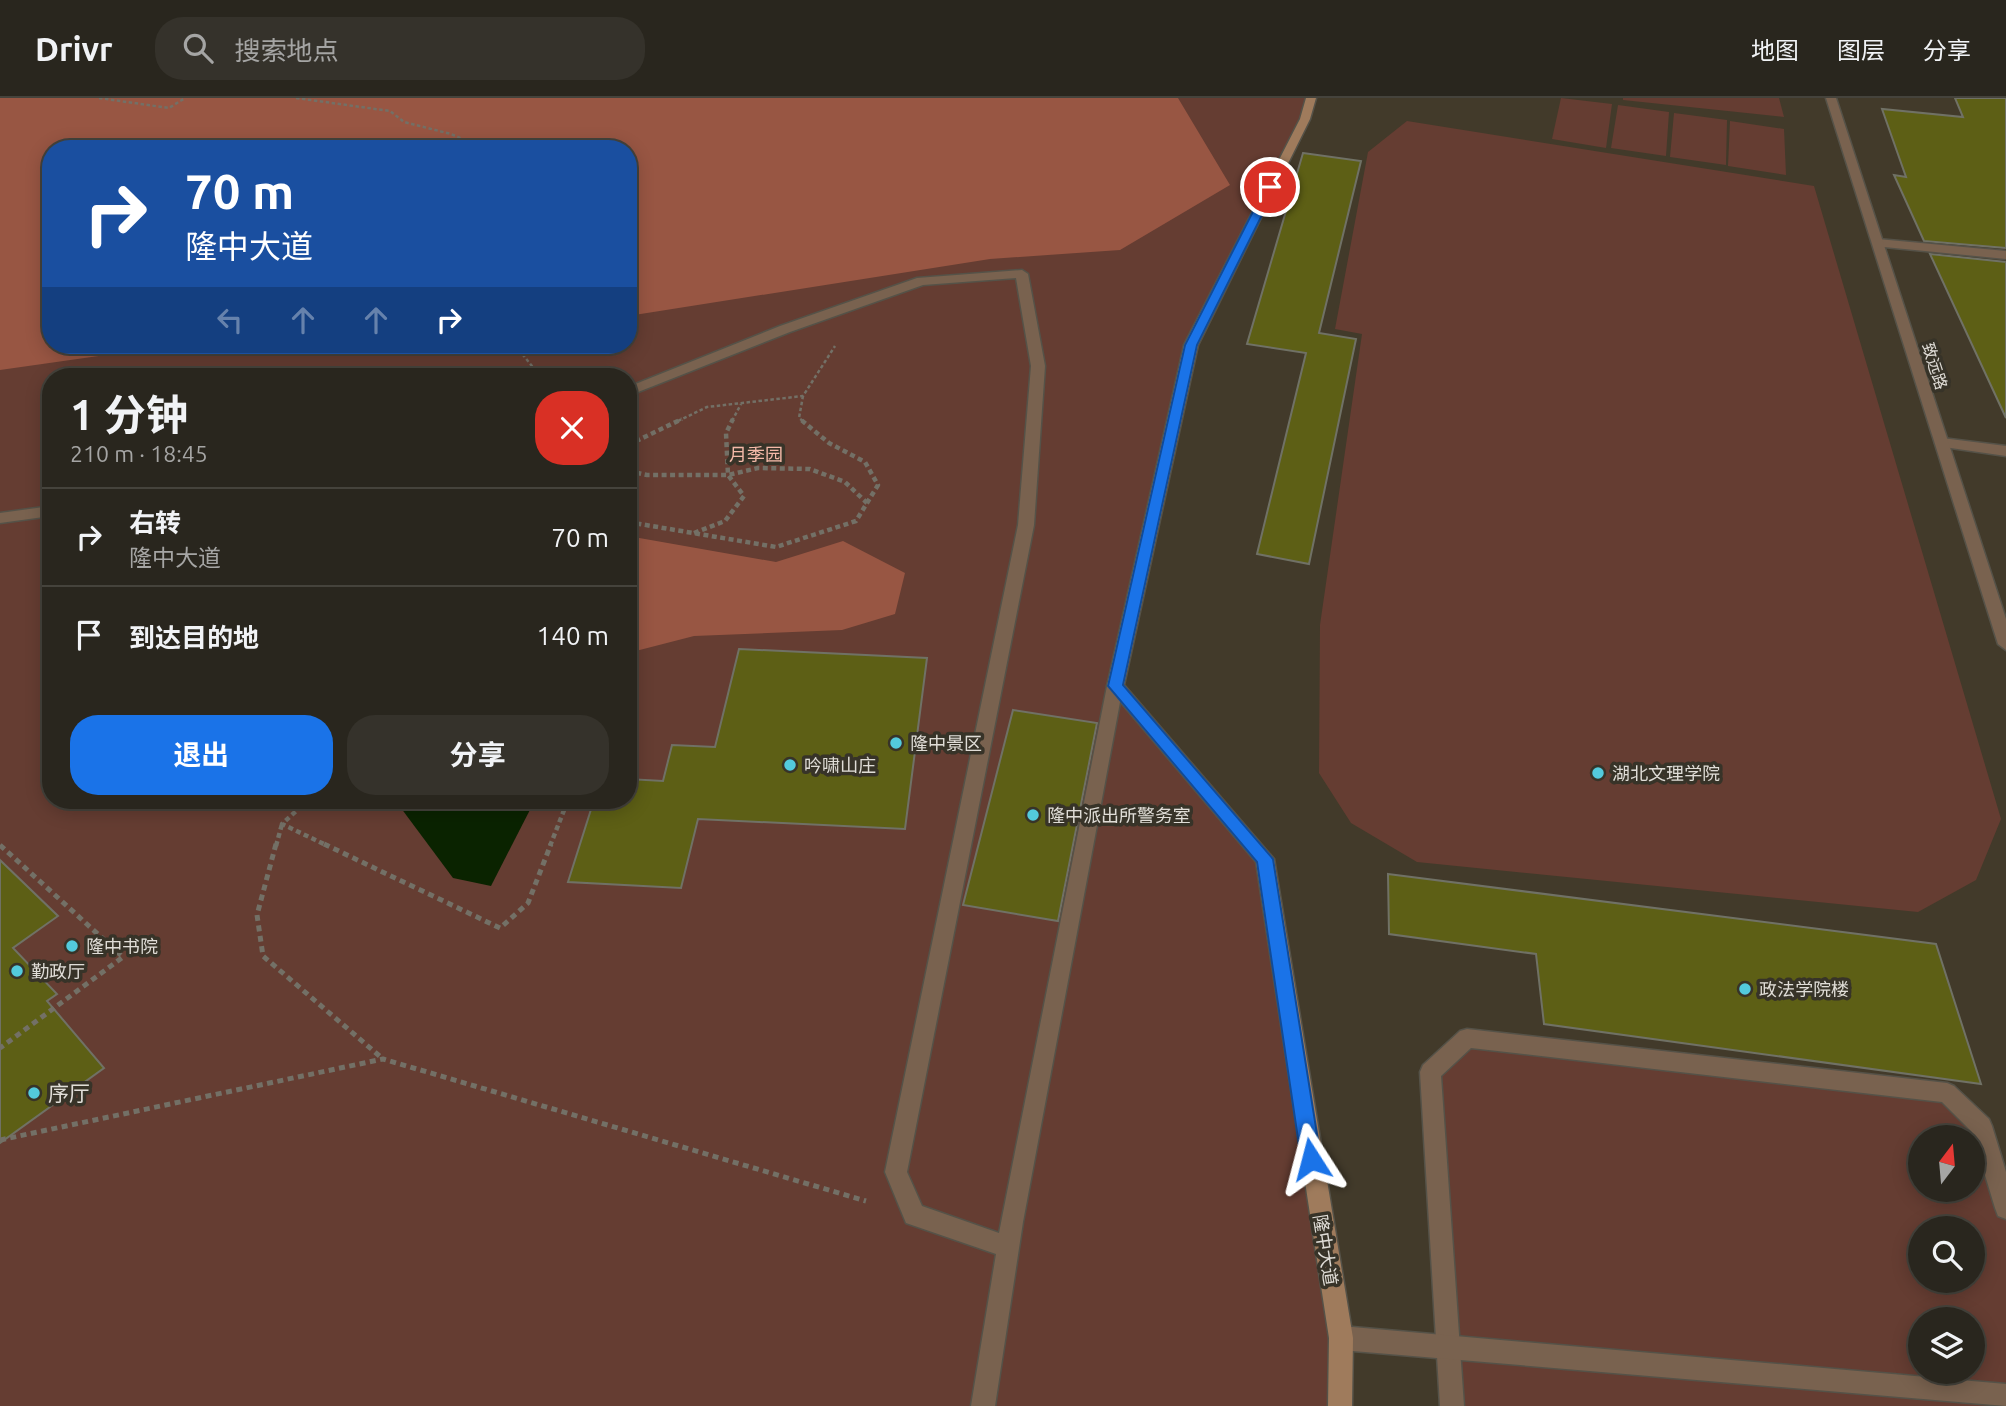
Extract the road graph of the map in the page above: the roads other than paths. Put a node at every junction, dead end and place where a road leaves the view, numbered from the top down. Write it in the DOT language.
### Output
graph roads {
  1 [pos="1311,98"];
  2 [pos="1831,98"];
  3 [pos="1878,243"];
  4 [pos="2006,255"];
  5 [pos="637,388"];
  6 [pos="1942,443"];
  7 [pos="2006,451"];
  8 [pos="42,512"];
  9 [pos="0,518"];
  10 [pos="2006,644"];
  11 [pos="1115,686"];
  12 [pos="2006,1208"];
  13 [pos="1008,1247"];
  14 [pos="1340,1338"];
  15 [pos="1447,1345"];
  16 [pos="2006,1395"];
  17 [pos="983,1406"];
  18 [pos="1340,1406"];
  19 [pos="1452,1406"];
  1 -- 11 [label="main road"];
  2 -- 3 [label="street, 致远路"];
  3 -- 4 [label="street"];
  3 -- 6 [label="street, 致远路"];
  5 -- 13 [label="street"];
  6 -- 7 [label="street"];
  6 -- 10 [label="street, 致远路"];
  8 -- 9 [label="street"];
  11 -- 13 [label="street"];
  11 -- 14 [label="main road, 隆中大道"];
  12 -- 15 [label="street"];
  13 -- 17 [label="street"];
  14 -- 15 [label="street"];
  14 -- 18 [label="main road, 隆中大道"];
  15 -- 16 [label="street"];
  15 -- 19 [label="street"];
}
